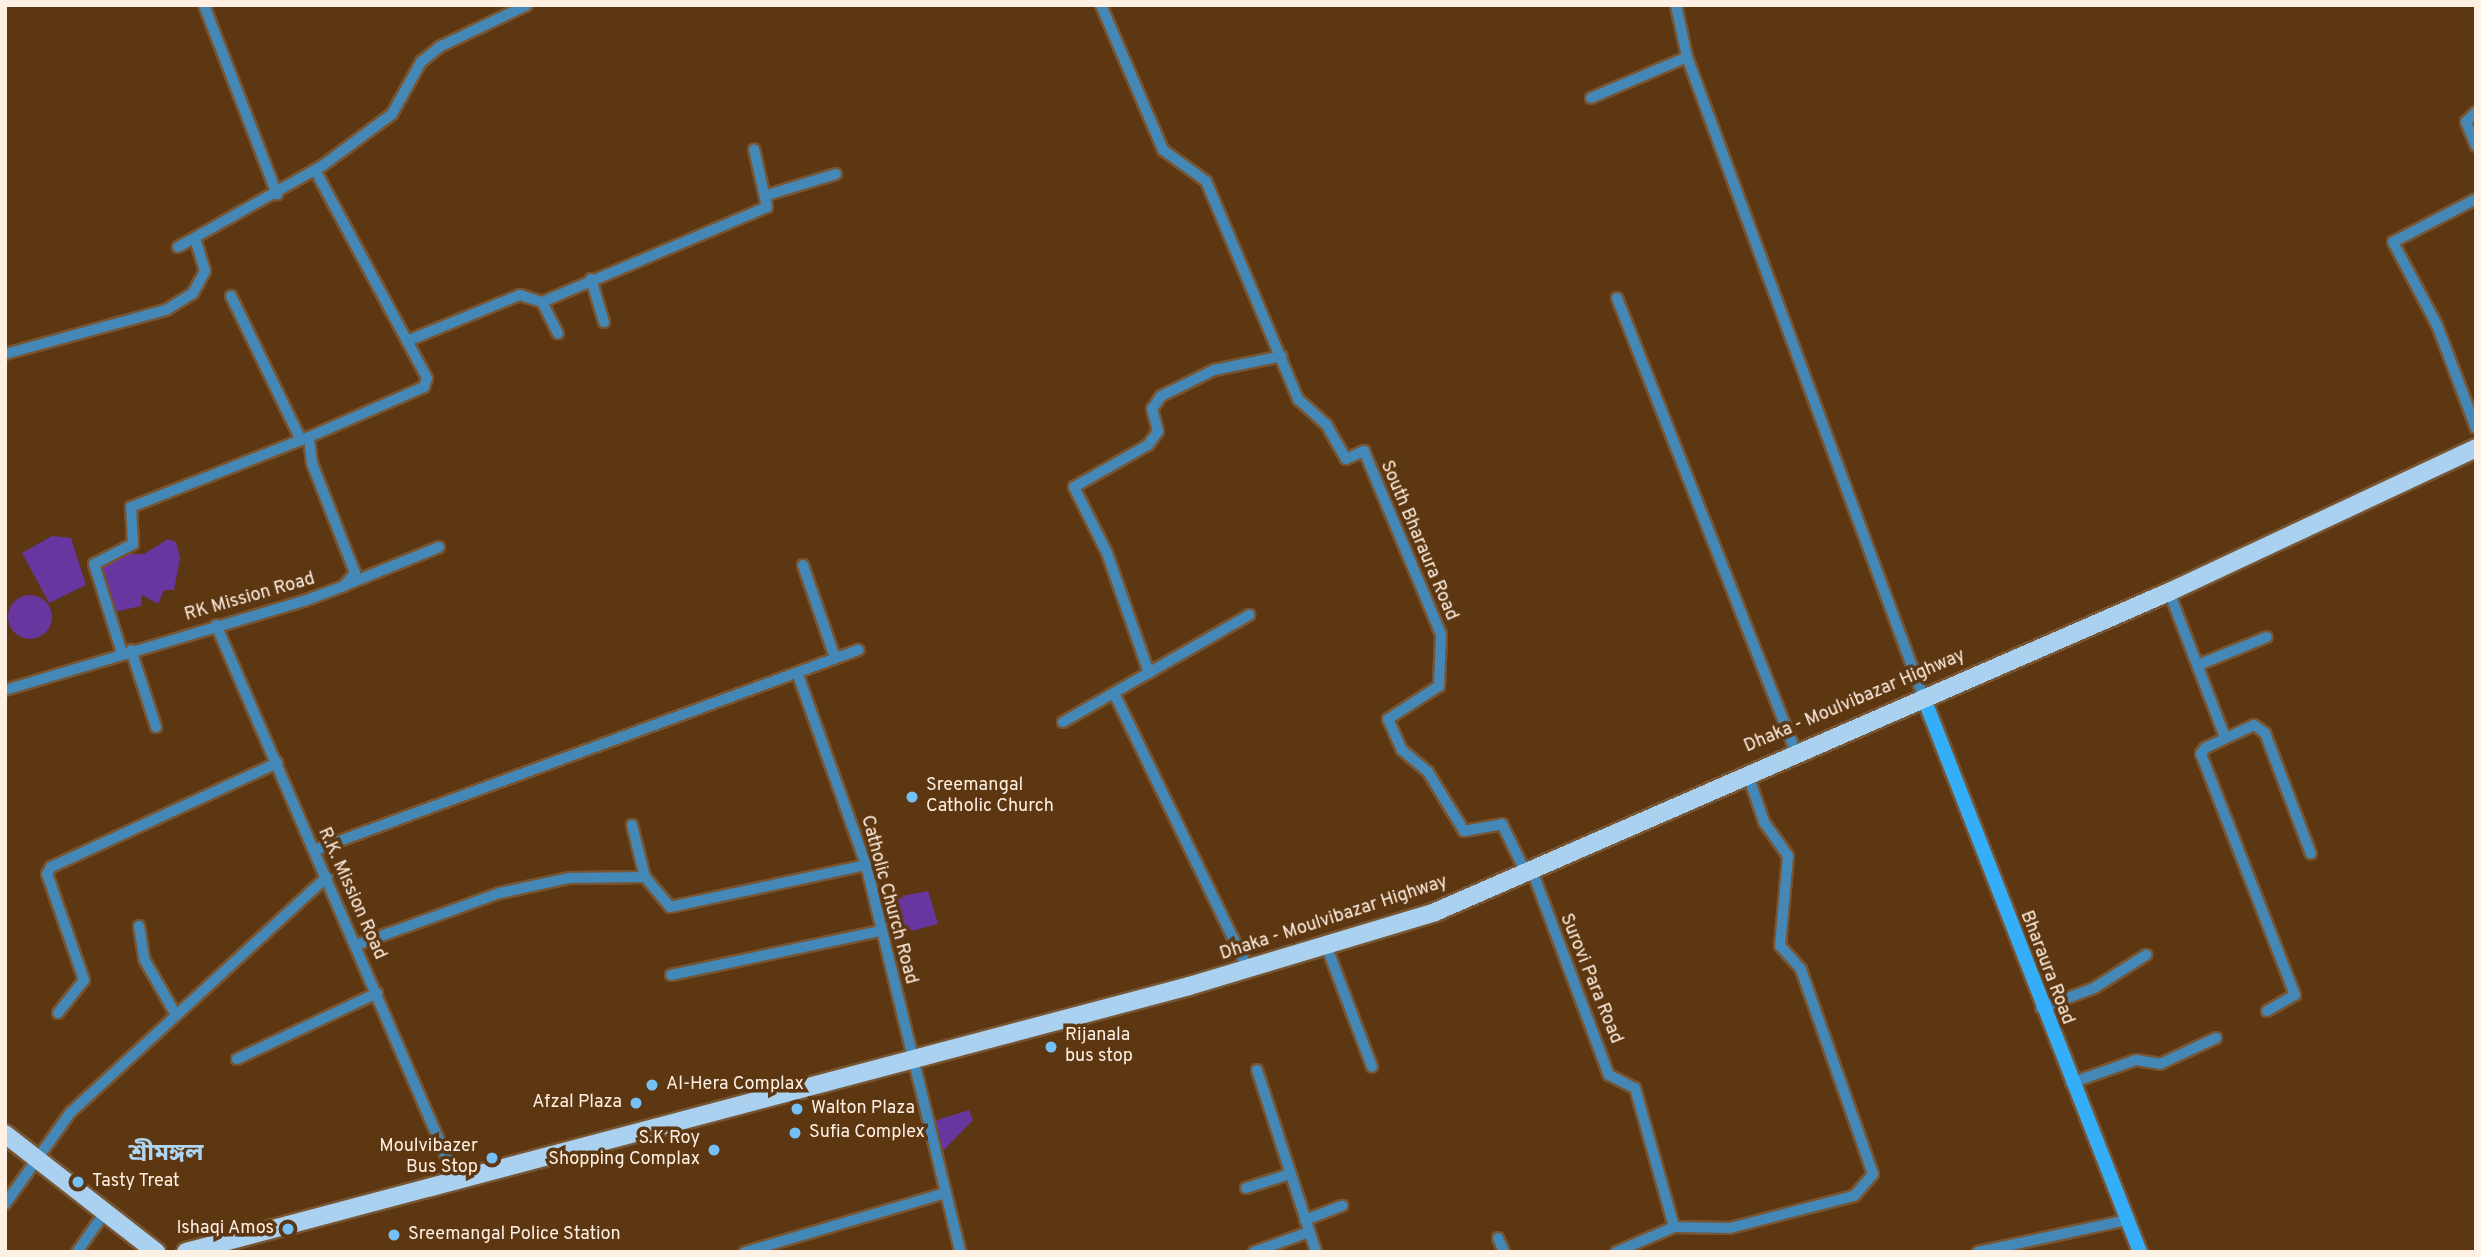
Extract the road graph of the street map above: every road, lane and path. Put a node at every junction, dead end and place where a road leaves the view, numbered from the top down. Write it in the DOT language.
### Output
graph roads {
  1 [pos="204,5"];
  2 [pos="527,5"];
  3 [pos="1101,5"];
  4 [pos="1676,5"];
  5 [pos="1687,57"];
  6 [pos="1591,98"];
  7 [pos="2476,112"];
  8 [pos="2476,146"];
  9 [pos="754,149"];
  10 [pos="315,170"];
  11 [pos="836,174"];
  12 [pos="277,194"];
  13 [pos="767,195"];
  14 [pos="2476,199"];
  15 [pos="195,238"];
  16 [pos="178,247"];
  17 [pos="591,279"];
  18 [pos="231,296"];
  19 [pos="1617,298"];
  20 [pos="542,302"];
  21 [pos="604,322"];
  22 [pos="558,333"];
  23 [pos="407,341"];
  24 [pos="5,354"];
  25 [pos="1282,356"];
  26 [pos="2476,428"];
  27 [pos="305,438"];
  28 [pos="2476,448"];
  29 [pos="439,547"];
  30 [pos="803,565"];
  31 [pos="344,586"];
  32 [pos="2169,592"];
  33 [pos="1249,615"];
  34 [pos="216,625"];
  35 [pos="2267,637"];
  36 [pos="858,650"];
  37 [pos="127,651"];
  38 [pos="835,658"];
  39 [pos="2198,666"];
  40 [pos="1149,673"];
  41 [pos="798,675"];
  42 [pos="5,690"];
  43 [pos="1114,693"];
  44 [pos="1923,696"];
  45 [pos="1063,722"];
  46 [pos="156,727"];
  47 [pos="2225,737"];
  48 [pos="1795,750"];
  49 [pos="277,763"];
  50 [pos="1746,771"];
  51 [pos="632,824"];
  52 [pos="314,850"];
  53 [pos="2311,854"];
  54 [pos="866,865"];
  55 [pos="1528,870"];
  56 [pos="327,877"];
  57 [pos="645,877"];
  58 [pos="139,926"];
  59 [pos="879,931"];
  60 [pos="356,945"];
  61 [pos="1326,945"];
  62 [pos="2146,955"];
  63 [pos="1248,969"];
  64 [pos="671,975"];
  65 [pos="377,993"];
  66 [pos="2040,1008"];
  67 [pos="2267,1011"];
  68 [pos="58,1013"];
  69 [pos="176,1015"];
  70 [pos="2216,1038"];
  71 [pos="913,1056"];
  72 [pos="237,1059"];
  73 [pos="1372,1067"];
  74 [pos="1257,1070"];
  75 [pos="2071,1083"];
  76 [pos="5,1134"];
  77 [pos="38,1161"];
  78 [pos="1290,1174"];
  79 [pos="455,1177"];
  80 [pos="1246,1188"];
  81 [pos="945,1193"];
  82 [pos="5,1204"];
  83 [pos="1342,1206"];
  84 [pos="105,1212"];
  85 [pos="1305,1220"];
  86 [pos="2127,1220"];
  87 [pos="1674,1227"];
  88 [pos="1309,1232"];
  89 [pos="1498,1238"];
  90 [pos="77,1252"];
  91 [pos="156,1252"];
  92 [pos="186,1252"];
  93 [pos="745,1252"];
  94 [pos="960,1252"];
  95 [pos="1254,1252"];
  96 [pos="1316,1252"];
  97 [pos="1504,1252"];
  98 [pos="1616,1252"];
  99 [pos="1978,1252"];
  100 [pos="2140,1252"];
  1 -- 12 [label="street"];
  2 -- 10 [label="street"];
  3 -- 25 [label="street, South Bharaura Road"];
  4 -- 5 [label="street"];
  5 -- 6 [label="street"];
  5 -- 44 [label="street"];
  7 -- 8 [label="street"];
  9 -- 13 [label="street"];
  10 -- 12 [label="street"];
  10 -- 23 [label="street"];
  11 -- 13 [label="street"];
  12 -- 15 [label="street"];
  13 -- 17 [label="street"];
  14 -- 26 [label="street"];
  15 -- 16 [label="street"];
  15 -- 24 [label="street"];
  17 -- 20 [label="street"];
  17 -- 21 [label="street"];
  18 -- 27 [label="street"];
  19 -- 48 [label="street"];
  20 -- 22 [label="street"];
  20 -- 23 [label="street"];
  23 -- 27 [label="street"];
  25 -- 40 [label="street"];
  25 -- 55 [label="street, South Bharaura Road"];
  27 -- 31 [label="street"];
  27 -- 37 [label="street"];
  28 -- 32 [label="highway, Dhaka - Moulvibazar Highway"];
  29 -- 31 [label="street, RK Mission Road"];
  30 -- 38 [label="street"];
  31 -- 34 [label="street, RK Mission Road"];
  32 -- 39 [label="street"];
  32 -- 44 [label="highway, Dhaka - Moulvibazar Highway"];
  33 -- 40 [label="street"];
  34 -- 37 [label="street, RK Mission Road"];
  34 -- 49 [label="street, R.K. Mission Road"];
  35 -- 39 [label="street"];
  36 -- 38 [label="street"];
  37 -- 42 [label="street, RK Mission Road"];
  37 -- 46 [label="street"];
  38 -- 41 [label="street"];
  39 -- 47 [label="street"];
  40 -- 43 [label="street"];
  41 -- 52 [label="street"];
  41 -- 54 [label="street, Catholic Church Road"];
  43 -- 45 [label="street"];
  43 -- 63 [label="street"];
  44 -- 48 [label="highway, Dhaka - Moulvibazar Highway"];
  44 -- 66 [label="main road, Bharaura Road"];
  47 -- 53 [label="street"];
  47 -- 67 [label="street"];
  48 -- 50 [label="highway, Dhaka - Moulvibazar Highway"];
  49 -- 52 [label="street, R.K. Mission Road"];
  49 -- 68 [label="street"];
  50 -- 55 [label="highway, Dhaka - Moulvibazar Highway"];
  50 -- 87 [label="street"];
  51 -- 57 [label="street"];
  52 -- 56 [label="street, R.K. Mission Road"];
  54 -- 57 [label="street"];
  54 -- 59 [label="street, Catholic Church Road"];
  55 -- 61 [label="highway, Dhaka - Moulvibazar Highway"];
  55 -- 87 [label="street, Surovi Para Road"];
  56 -- 60 [label="street, R.K. Mission Road"];
  56 -- 69 [label="street"];
  57 -- 60 [label="street"];
  58 -- 69 [label="street"];
  59 -- 64 [label="street"];
  59 -- 71 [label="street, Catholic Church Road"];
  60 -- 65 [label="street, R.K. Mission Road"];
  61 -- 63 [label="highway, Dhaka - Moulvibazar Highway"];
  61 -- 73 [label="street"];
  62 -- 66 [label="street"];
  63 -- 71 [label="highway, Dhaka - Moulvibazar Highway"];
  65 -- 72 [label="street"];
  65 -- 79 [label="street, R.K. Mission Road"];
  66 -- 75 [label="main road, Bharaura Road"];
  69 -- 77 [label="street"];
  70 -- 75 [label="street"];
  71 -- 79 [label="highway, Dhaka - Moulvibazar Highway"];
  71 -- 81 [label="street, Catholic Church Road"];
  74 -- 78 [label="street"];
  75 -- 86 [label="main road, Bharaura Road"];
  76 -- 77 [label="highway"];
  77 -- 82 [label="street"];
  77 -- 84 [label="highway"];
  78 -- 80 [label="street"];
  78 -- 85 [label="street"];
  79 -- 92 [label="highway, Dhaka - Moulvibazar Highway"];
  81 -- 93 [label="street"];
  81 -- 94 [label="street, Catholic Church Road"];
  83 -- 85 [label="street"];
  84 -- 90 [label="street"];
  84 -- 91 [label="highway"];
  85 -- 88 [label="street"];
  86 -- 99 [label="street"];
  86 -- 100 [label="main road, Bharaura Road"];
  87 -- 98 [label="street"];
  88 -- 95 [label="street"];
  88 -- 96 [label="street"];
  89 -- 97 [label="street"];
}
